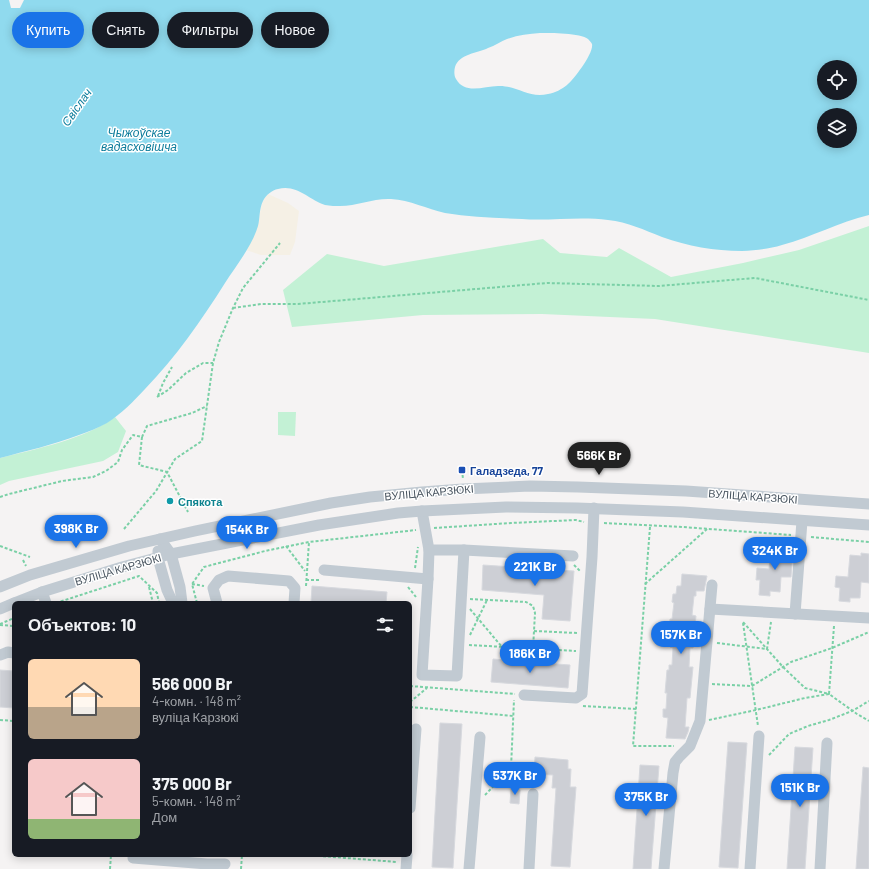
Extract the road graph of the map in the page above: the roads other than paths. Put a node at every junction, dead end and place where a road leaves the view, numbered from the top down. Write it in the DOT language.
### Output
graph roads {
  1 [pos="869,504"];
  2 [pos="594,508"];
  3 [pos="422,511"];
  4 [pos="802,521"];
  5 [pos="869,525"];
  6 [pos="160,539"];
  7 [pos="429,550"];
  8 [pos="464,550"];
  9 [pos="171,554"];
  10 [pos="571,557"];
  11 [pos="158,558"];
  12 [pos="324,570"];
  13 [pos="428,579"];
  14 [pos="0,586"];
  15 [pos="712,586"];
  16 [pos="42,592"];
  17 [pos="19,601"];
  18 [pos="45,601"];
  19 [pos="172,601"];
  20 [pos="182,601"];
  21 [pos="216,601"];
  22 [pos="294,601"];
  23 [pos="12,604"];
  24 [pos="0,609"];
  25 [pos="710,609"];
  26 [pos="795,614"];
  27 [pos="869,618"];
  28 [pos="12,653"];
  29 [pos="0,655"];
  30 [pos="519,694"];
  31 [pos="416,729"];
  32 [pos="759,736"];
  33 [pos="480,737"];
  34 [pos="827,743"];
  35 [pos="412,782"];
  36 [pos="533,794"];
  37 [pos="133,858"];
  38 [pos="166,862"];
  39 [pos="225,863"];
  40 [pos="468,869"];
  41 [pos="529,869"];
  42 [pos="664,869"];
  43 [pos="750,869"];
  44 [pos="820,869"];
  1 -- 6 [label="street, ВУЛІЦА КАРЗЮКІ"];
  2 -- 3 [label="street, ВУЛІЦА КАРЗЮКІ"];
  2 -- 4 [label="street, ВУЛІЦА КАРЗЮКІ"];
  2 -- 30 [label="street"];
  3 -- 7 [label="street"];
  3 -- 9 [label="street, ВУЛІЦА КАРЗЮКІ"];
  4 -- 5 [label="street, ВУЛІЦА КАРЗЮКІ"];
  4 -- 26 [label="street"];
  6 -- 9 [label="street"];
  6 -- 11 [label="street"];
  6 -- 14 [label="street, ВУЛІЦА КАРЗЮКІ"];
  7 -- 8 [label="street"];
  7 -- 13 [label="street"];
  8 -- 10 [label="street"];
  8 -- 13 [label="street"];
  9 -- 11 [label="street, ВУЛІЦА КАРЗЮКІ"];
  9 -- 20 [label="street"];
  11 -- 16 [label="street, ВУЛІЦА КАРЗЮКІ"];
  11 -- 19 [label="street"];
  12 -- 13 [label="street"];
  15 -- 25 [label="street"];
  16 -- 17 [label="street, ВУЛІЦА КАРЗЮКІ"];
  16 -- 18 [label="street"];
  21 -- 22 [label="street"];
  23 -- 24 [label="street, ВУЛІЦА КАРЗЮКІ"];
  25 -- 26 [label="street"];
  25 -- 42 [label="street"];
  26 -- 27 [label="street"];
  28 -- 29 [label="street"];
  31 -- 35 [label="street"];
  32 -- 43 [label="street"];
  33 -- 40 [label="street"];
  34 -- 44 [label="street"];
  36 -- 41 [label="street"];
  37 -- 38 [label="street"];
  38 -- 39 [label="street"];
}
